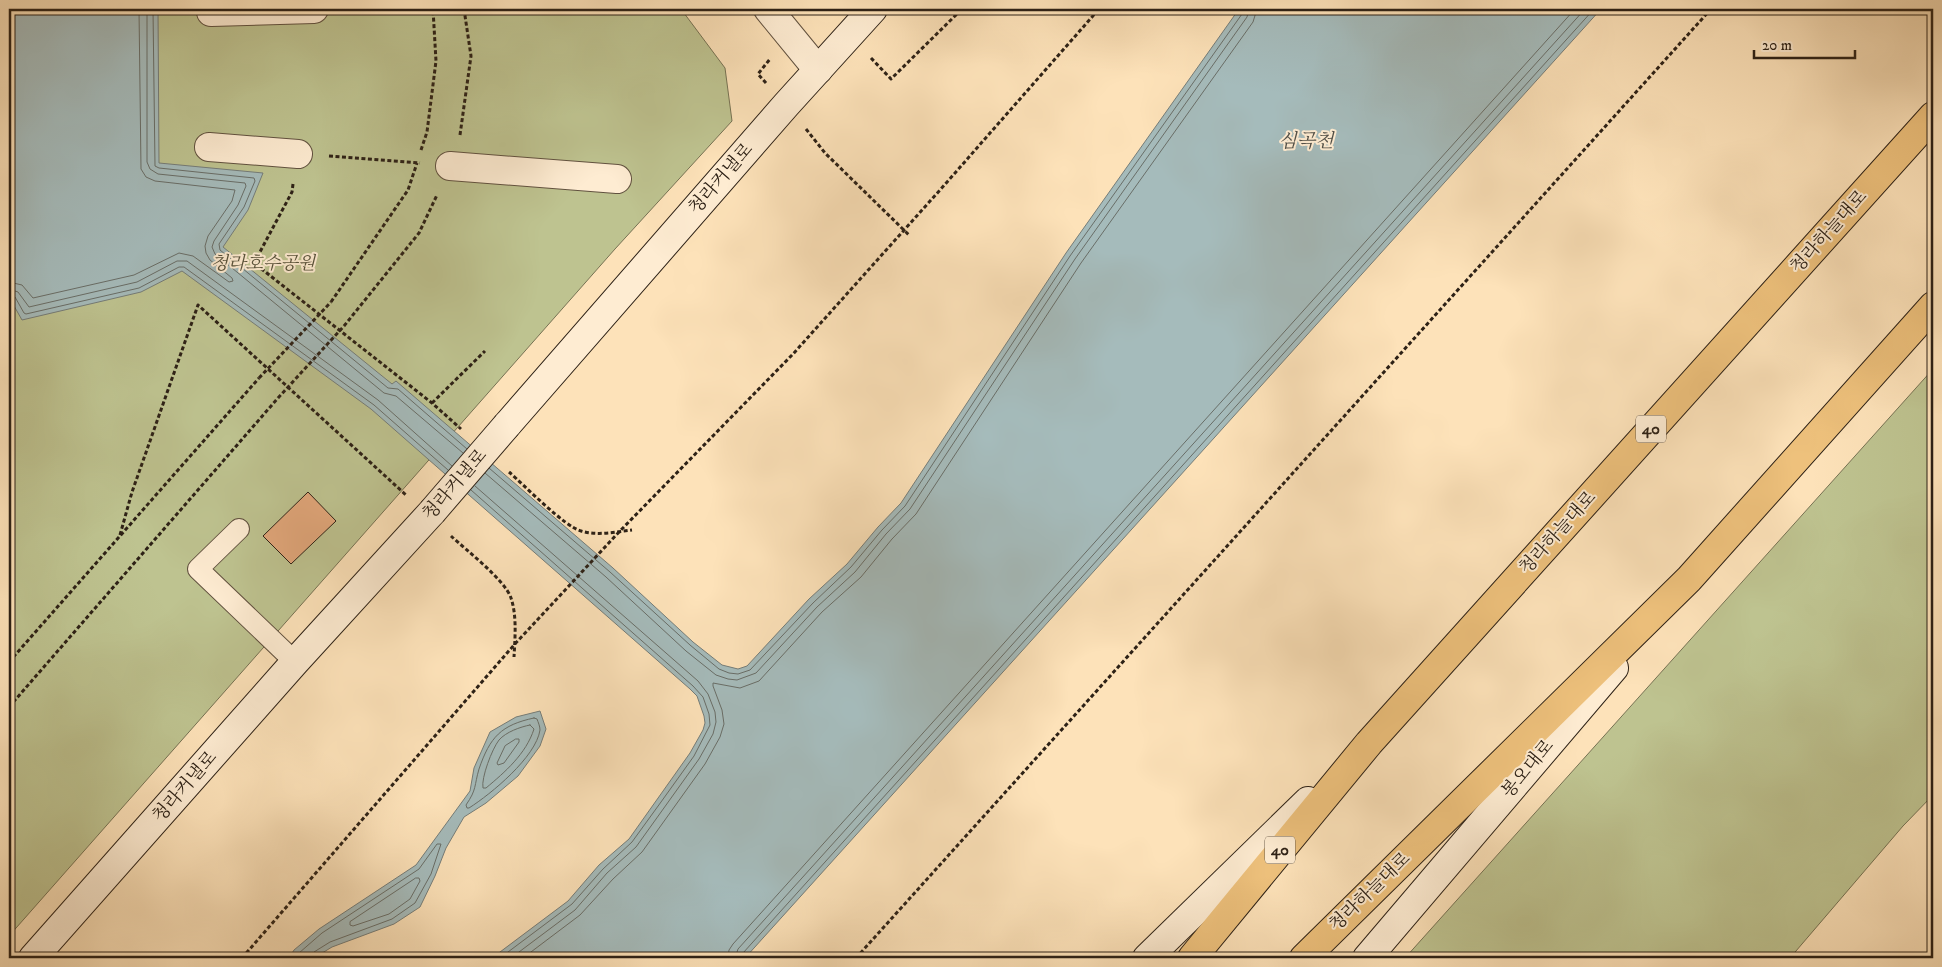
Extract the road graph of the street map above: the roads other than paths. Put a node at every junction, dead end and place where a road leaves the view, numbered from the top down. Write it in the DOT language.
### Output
graph roads {
  1 [pos="314,9"];
  2 [pos="768,9"];
  3 [pos="873,9"];
  4 [pos="211,12"];
  5 [pos="818,70"];
  6 [pos="1933,116"];
  7 [pos="209,147"];
  8 [pos="298,154"];
  9 [pos="450,166"];
  10 [pos="617,179"];
  11 [pos="1933,306"];
  12 [pos="239,529"];
  13 [pos="1689,579"];
  14 [pos="295,662"];
  15 [pos="1368,743"];
  16 [pos="33,958"];
  17 [pos="1147,958"];
  18 [pos="1192,958"];
  19 [pos="1304,958"];
  20 [pos="1367,958"];
  1 -- 4 [label="street"];
  2 -- 5 [label="street"];
  3 -- 5 [label="street, 청라커낼로"];
  5 -- 14 [label="street, 청라커낼로, bridge"];
  6 -- 15 [label="highway, 청라하늘대로 / 40"];
  7 -- 8 [label="street"];
  9 -- 10 [label="street"];
  11 -- 13 [label="highway, 청라하늘대로"];
  12 -- 14 [label="lane"];
  13 -- 19 [label="highway, 청라하늘대로"];
  13 -- 20 [label="street, 봉오대로"];
  14 -- 16 [label="street, 청라커낼로"];
  15 -- 17 [label="street, 40"];
  15 -- 18 [label="highway, 청라하늘대로 / 40"];
}
